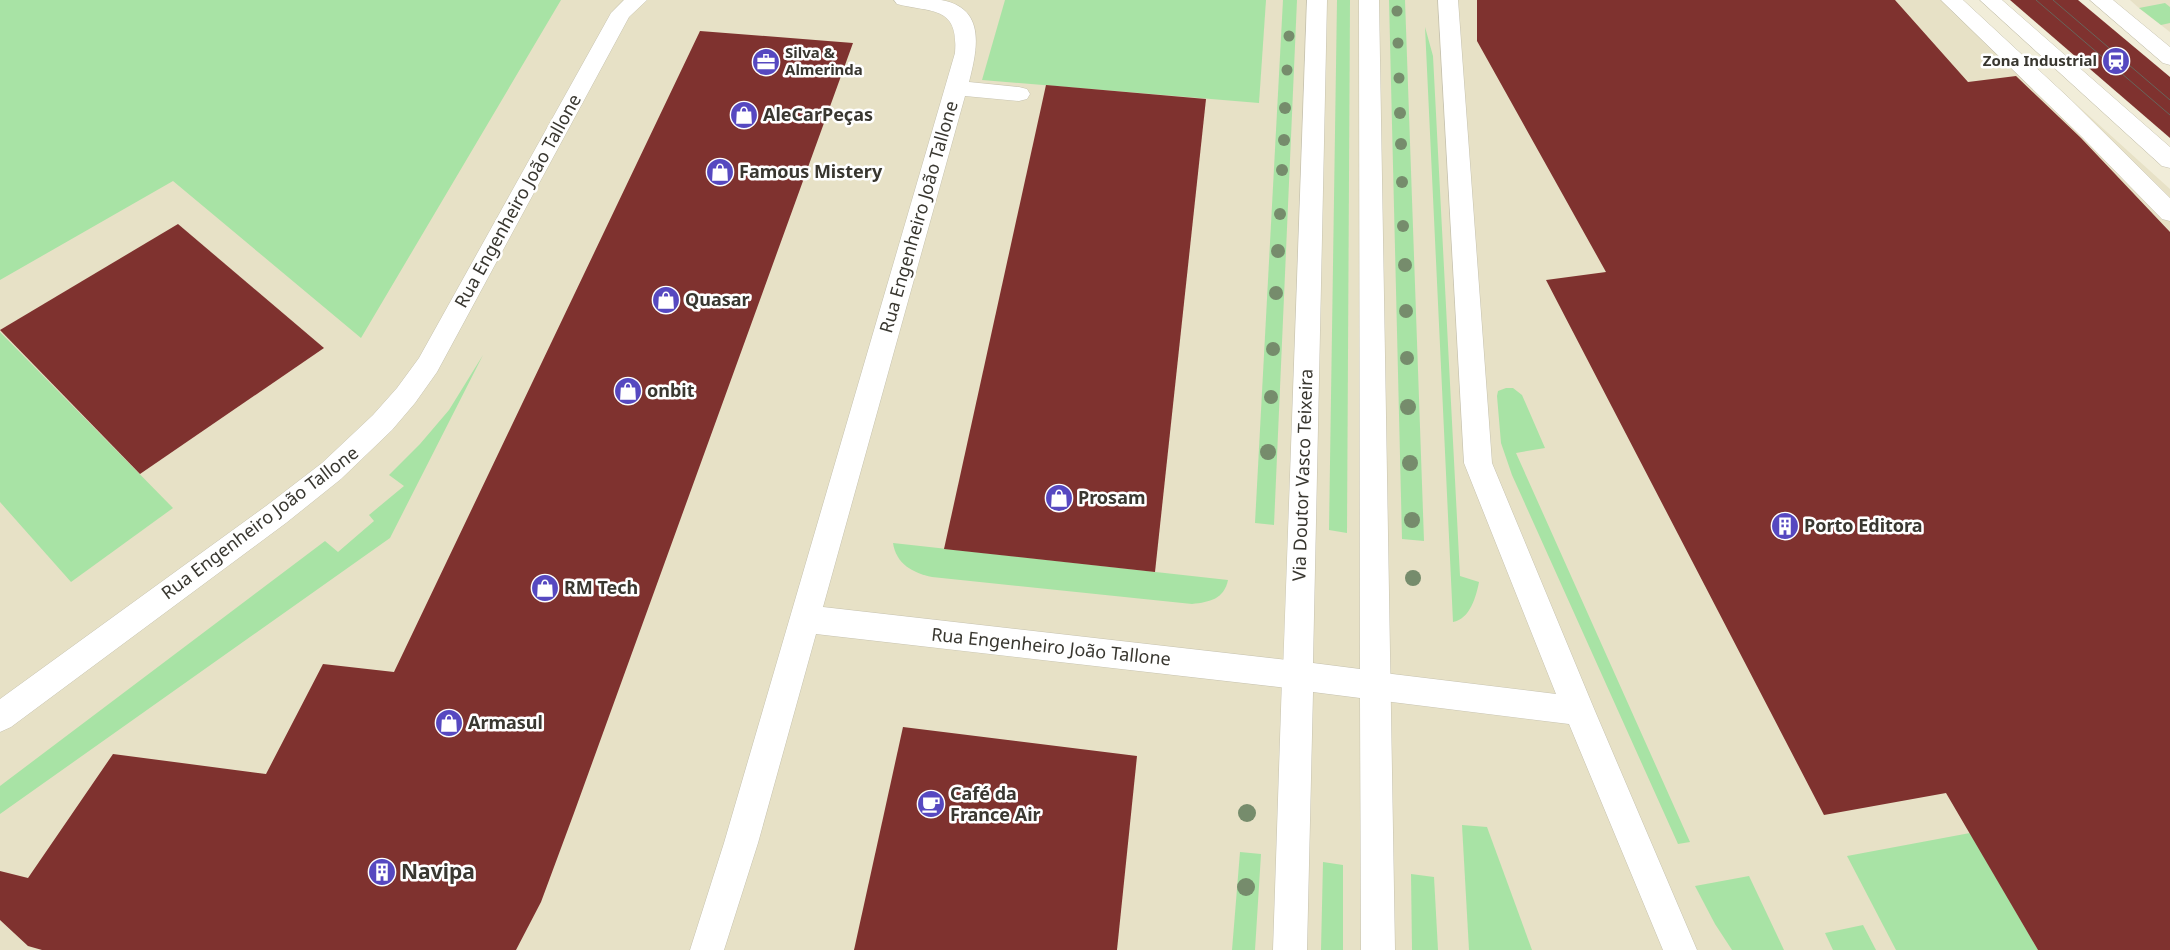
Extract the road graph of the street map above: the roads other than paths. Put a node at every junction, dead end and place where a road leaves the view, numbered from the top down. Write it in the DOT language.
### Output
graph roads {
  1 [pos="637,0"];
  2 [pos="904,0"];
  3 [pos="1317,0"];
  4 [pos="1369,0"];
  5 [pos="1448,0"];
  6 [pos="1950,0"];
  7 [pos="1990,0"];
  8 [pos="2100,0"];
  9 [pos="2170,58"];
  10 [pos="956,88"];
  11 [pos="1019,94"];
  12 [pos="2170,160"];
  13 [pos="2170,213"];
  14 [pos="806,619"];
  15 [pos="1296,675"];
  16 [pos="1376,686"];
  17 [pos="1579,711"];
  18 [pos="0,717"];
  19 [pos="707,950"];
  20 [pos="1290,950"];
  21 [pos="1378,950"];
  22 [pos="1680,950"];
  1 -- 18 [label="main road, Rua Engenheiro João Tallone"];
  2 -- 10 [label="main road, Rua Engenheiro João Tallone"];
  3 -- 15 [label="main road, Via Doutor Vasco Teixeira"];
  4 -- 16 [label="main road"];
  5 -- 17 [label="main road"];
  6 -- 13 [label="main road"];
  7 -- 12 [label="main road"];
  8 -- 9 [label="main road"];
  10 -- 11 [label="main road"];
  10 -- 14 [label="main road, Rua Engenheiro João Tallone"];
  14 -- 15 [label="main road, Rua Engenheiro João Tallone"];
  14 -- 19 [label="main road, Rua Engenheiro João Tallone"];
  15 -- 16 [label="main road, Rua Engenheiro João Tallone"];
  15 -- 20 [label="main road, Via Doutor Vasco Teixeira"];
  16 -- 17 [label="main road, Rua Engenheiro João Tallone"];
  16 -- 21 [label="main road"];
  17 -- 22 [label="main road"];
}
